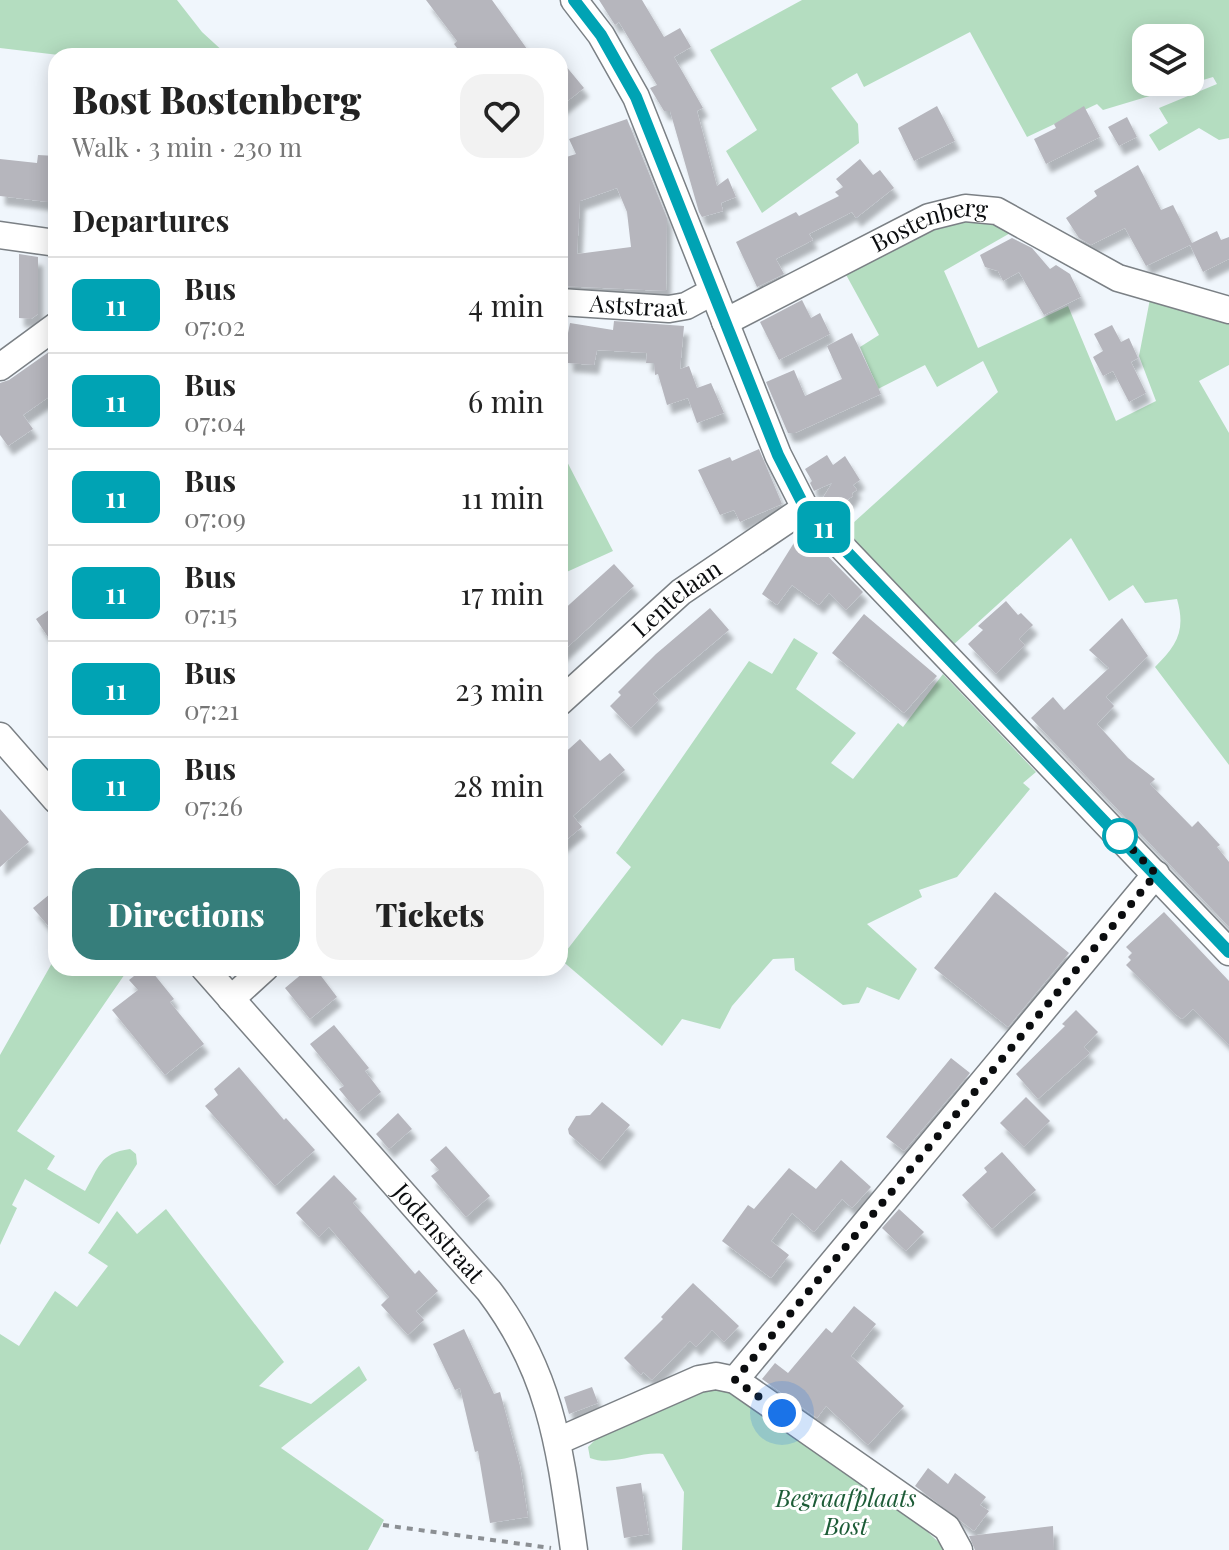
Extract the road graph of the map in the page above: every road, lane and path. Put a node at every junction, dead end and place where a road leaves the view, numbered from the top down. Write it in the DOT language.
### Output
graph roads {
  1 [pos="574,0"];
  2 [pos="0,235"];
  3 [pos="48,242"];
  4 [pos="712,292"];
  5 [pos="568,303"];
  6 [pos="1229,310"];
  7 [pos="725,322"];
  8 [pos="48,332"];
  9 [pos="0,367"];
  10 [pos="805,508"];
  11 [pos="568,695"];
  12 [pos="0,736"];
  13 [pos="48,791"];
  14 [pos="1156,874"];
  15 [pos="1229,952"];
  16 [pos="211,976"];
  17 [pos="256,976"];
  18 [pos="231,999"];
  19 [pos="735,1380"];
  20 [pos="558,1441"];
  21 [pos="383,1525"];
  22 [pos="565,1549"];
  23 [pos="959,1550"];
  1 -- 4 [label="street"];
  2 -- 3 [label="street"];
  4 -- 5 [label="street, Aststraat"];
  4 -- 7 [label="street"];
  6 -- 7 [label="street, Bostenberg"];
  7 -- 10 [label="street"];
  8 -- 9 [label="street"];
  10 -- 11 [label="street, Lentelaan"];
  10 -- 14 [label="street"];
  12 -- 13 [label="street"];
  14 -- 15 [label="street"];
  14 -- 19 [label="street"];
  16 -- 18 [label="street, Jodenstraat"];
  17 -- 18 [label="street"];
  18 -- 20 [label="street, Jodenstraat"];
  19 -- 20 [label="street"];
  19 -- 23 [label="street"];
  20 -- 22 [label="street, Jodenstraat"];
  21 -- 22 [label="path"];
}
